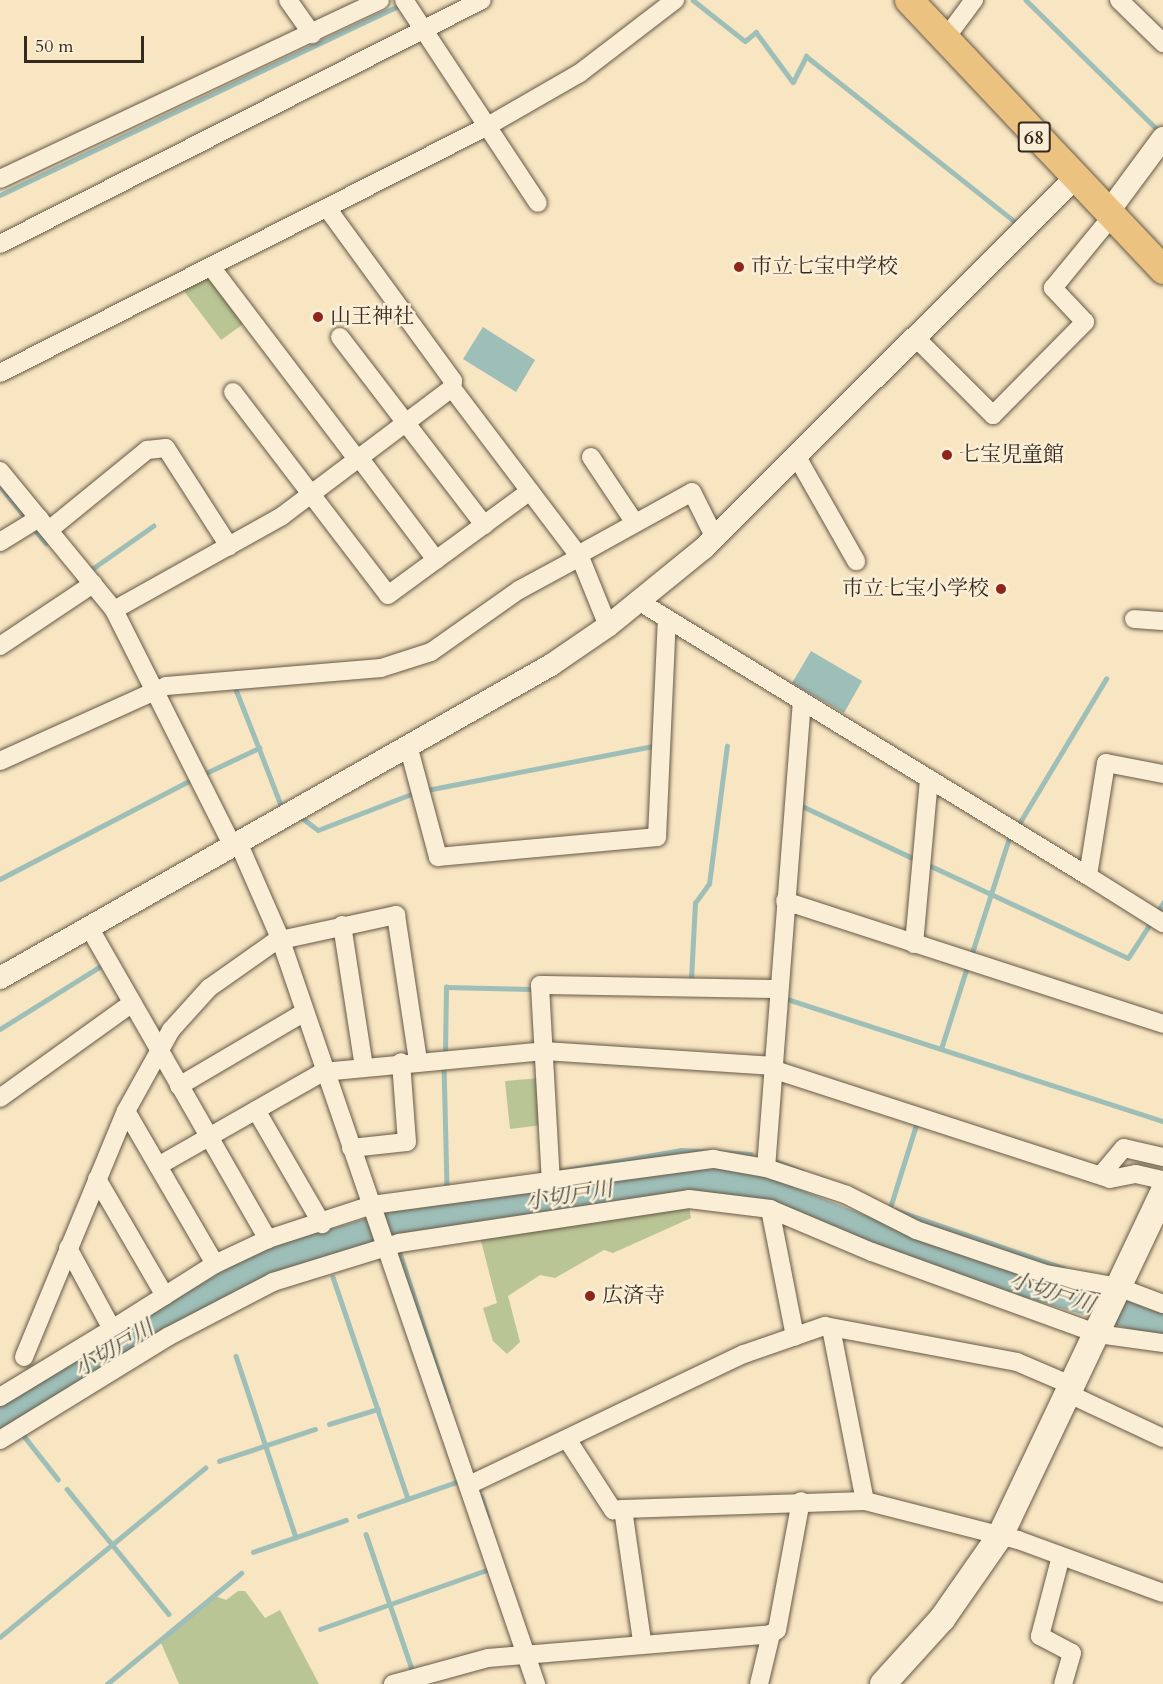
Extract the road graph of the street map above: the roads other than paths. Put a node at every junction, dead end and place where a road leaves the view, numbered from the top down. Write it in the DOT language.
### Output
graph roads {
  1 [pos="288,0"];
  2 [pos="380,0"];
  3 [pos="482,0"];
  4 [pos="675,0"];
  5 [pos="909,0"];
  6 [pos="974,0"];
  7 [pos="1119,0"];
  8 [pos="407,4"];
  9 [pos="422,27"];
  10 [pos="312,34"];
  11 [pos="945,39"];
  12 [pos="1163,44"];
  13 [pos="486,127"];
  14 [pos="1163,138"];
  15 [pos="0,178"];
  16 [pos="1074,179"];
  17 [pos="538,203"];
  18 [pos="327,208"];
  19 [pos="1111,213"];
  20 [pos="0,244"];
  21 [pos="212,268"];
  22 [pos="1163,270"];
  23 [pos="340,337"];
  24 [pos="916,338"];
  25 [pos="0,373"];
  26 [pos="452,388"];
  27 [pos="233,392"];
  28 [pos="405,422"];
  29 [pos="357,457"];
  30 [pos="591,457"];
  31 [pos="797,457"];
  32 [pos="0,471"];
  33 [pos="530,491"];
  34 [pos="310,492"];
  35 [pos="634,523"];
  36 [pos="44,524"];
  37 [pos="484,525"];
  38 [pos="715,538"];
  39 [pos="0,542"];
  40 [pos="229,546"];
  41 [pos="579,556"];
  42 [pos="436,560"];
  43 [pos="856,561"];
  44 [pos="93,584"];
  45 [pos="640,602"];
  46 [pos="114,610"];
  47 [pos="1134,618"];
  48 [pos="667,619"];
  49 [pos="1163,621"];
  50 [pos="608,626"];
  51 [pos="0,646"];
  52 [pos="155,690"];
  53 [pos="802,701"];
  54 [pos="408,746"];
  55 [pos="0,761"];
  56 [pos="1163,774"];
  57 [pos="929,779"];
  58 [pos="235,843"];
  59 [pos="1088,876"];
  60 [pos="784,901"];
  61 [pos="1163,923"];
  62 [pos="342,926"];
  63 [pos="89,927"];
  64 [pos="281,939"];
  65 [pos="914,944"];
  66 [pos="0,978"];
  67 [pos="778,989"];
  68 [pos="132,1003"];
  69 [pos="303,1013"];
  70 [pos="1163,1024"];
  71 [pos="544,1051"];
  72 [pos="160,1053"];
  73 [pos="410,1061"];
  74 [pos="364,1067"];
  75 [pos="775,1068"];
  76 [pos="322,1072"];
  77 [pos="179,1086"];
  78 [pos="0,1098"];
  79 [pos="256,1110"];
  80 [pos="126,1111"];
  81 [pos="209,1137"];
  82 [pos="351,1148"];
  83 [pos="1163,1157"];
  84 [pos="158,1166"];
  85 [pos="766,1168"];
  86 [pos="1101,1175"];
  87 [pos="97,1179"];
  88 [pos="1163,1180"];
  89 [pos="551,1183"];
  90 [pos="1163,1192"];
  91 [pos="373,1208"];
  92 [pos="770,1209"];
  93 [pos="322,1224"];
  94 [pos="1156,1225"];
  95 [pos="268,1239"];
  96 [pos="385,1243"];
  97 [pos="68,1248"];
  98 [pos="215,1264"];
  99 [pos="1117,1290"];
  100 [pos="165,1296"];
  101 [pos="1163,1304"];
  102 [pos="831,1328"];
  103 [pos="112,1329"];
  104 [pos="1099,1331"];
  105 [pos="795,1337"];
  106 [pos="1163,1343"];
  107 [pos="24,1357"];
  108 [pos="1071,1390"];
  109 [pos="0,1397"];
  110 [pos="1163,1438"];
  111 [pos="567,1439"];
  112 [pos="0,1440"];
  113 [pos="469,1485"];
  114 [pos="801,1501"];
  115 [pos="865,1501"];
  116 [pos="623,1509"];
  117 [pos="999,1536"];
  118 [pos="1061,1556"];
  119 [pos="1163,1593"];
  120 [pos="771,1634"];
  121 [pos="642,1641"];
  122 [pos="526,1655"];
  123 [pos="393,1684"];
  124 [pos="536,1684"];
  125 [pos="759,1684"];
  126 [pos="883,1684"];
  127 [pos="1064,1684"];
  1 -- 10 [label="street"];
  2 -- 10 [label="street"];
  3 -- 9 [label="street"];
  4 -- 13 [label="street"];
  5 -- 11 [label="main road, 68"];
  6 -- 11 [label="street"];
  7 -- 12 [label="street"];
  8 -- 9 [label="street"];
  9 -- 13 [label="street"];
  9 -- 20 [label="street"];
  10 -- 15 [label="street"];
  11 -- 16 [label="main road, 68"];
  13 -- 17 [label="street"];
  13 -- 18 [label="street"];
  14 -- 19 [label="street"];
  16 -- 19 [label="main road, 68"];
  16 -- 24 [label="street"];
  18 -- 21 [label="street"];
  18 -- 26 [label="street"];
  19 -- 22 [label="main road, 68"];
  19 -- 24 [label="street"];
  21 -- 25 [label="street"];
  21 -- 29 [label="street"];
  23 -- 28 [label="street"];
  24 -- 31 [label="street"];
  26 -- 28 [label="street"];
  26 -- 33 [label="street"];
  27 -- 34 [label="street"];
  28 -- 29 [label="street"];
  28 -- 37 [label="street"];
  29 -- 34 [label="street"];
  29 -- 42 [label="street"];
  30 -- 35 [label="street"];
  31 -- 38 [label="street"];
  31 -- 43 [label="street"];
  32 -- 36 [label="street"];
  33 -- 37 [label="street"];
  33 -- 41 [label="street"];
  34 -- 40 [label="street"];
  34 -- 42 [label="street"];
  35 -- 38 [label="street"];
  35 -- 41 [label="street"];
  36 -- 39 [label="street"];
  36 -- 40 [label="street"];
  36 -- 44 [label="street"];
  37 -- 42 [label="street"];
  38 -- 45 [label="street"];
  40 -- 46 [label="street"];
  41 -- 50 [label="street"];
  41 -- 52 [label="street"];
  44 -- 46 [label="street"];
  44 -- 51 [label="street"];
  45 -- 48 [label="street"];
  45 -- 50 [label="street"];
  46 -- 52 [label="street"];
  47 -- 49 [label="street"];
  48 -- 53 [label="street"];
  48 -- 54 [label="street"];
  50 -- 54 [label="street"];
  52 -- 55 [label="street"];
  52 -- 58 [label="street"];
  53 -- 57 [label="street"];
  53 -- 60 [label="street"];
  54 -- 58 [label="street"];
  56 -- 59 [label="street"];
  57 -- 59 [label="street"];
  57 -- 65 [label="street"];
  58 -- 63 [label="street"];
  58 -- 64 [label="street"];
  59 -- 61 [label="street"];
  60 -- 65 [label="street"];
  60 -- 67 [label="street"];
  62 -- 64 [label="street"];
  62 -- 73 [label="street"];
  62 -- 74 [label="street"];
  63 -- 66 [label="street"];
  63 -- 68 [label="street"];
  64 -- 69 [label="street"];
  64 -- 72 [label="street"];
  65 -- 70 [label="street"];
  67 -- 71 [label="street"];
  67 -- 75 [label="street"];
  68 -- 72 [label="street"];
  68 -- 78 [label="street"];
  69 -- 76 [label="street"];
  69 -- 77 [label="street"];
  71 -- 73 [label="street"];
  71 -- 75 [label="street"];
  71 -- 89 [label="street"];
  72 -- 77 [label="street"];
  72 -- 80 [label="street"];
  73 -- 74 [label="street"];
  73 -- 82 [label="street"];
  74 -- 76 [label="street"];
  75 -- 85 [label="street"];
  75 -- 86 [label="street"];
  76 -- 79 [label="street"];
  76 -- 82 [label="street"];
  77 -- 81 [label="street"];
  79 -- 81 [label="street"];
  79 -- 93 [label="street"];
  80 -- 84 [label="street"];
  80 -- 87 [label="street"];
  81 -- 84 [label="street"];
  81 -- 95 [label="street"];
  82 -- 91 [label="street"];
  83 -- 86 [label="street"];
  84 -- 98 [label="street"];
  85 -- 89 [label="street"];
  85 -- 99 [label="street"];
  86 -- 88 [label="street"];
  87 -- 97 [label="street"];
  87 -- 100 [label="street"];
  89 -- 91 [label="street"];
  90 -- 94 [label="main road"];
  91 -- 93 [label="street"];
  91 -- 96 [label="street"];
  92 -- 96 [label="street"];
  92 -- 104 [label="street"];
  92 -- 105 [label="street"];
  93 -- 95 [label="street"];
  94 -- 99 [label="main road"];
  95 -- 98 [label="street"];
  96 -- 112 [label="street"];
  96 -- 113 [label="street"];
  97 -- 103 [label="street"];
  97 -- 107 [label="street"];
  98 -- 100 [label="street"];
  99 -- 101 [label="street"];
  99 -- 104 [label="main road"];
  100 -- 103 [label="street"];
  102 -- 105 [label="street"];
  102 -- 108 [label="street"];
  102 -- 115 [label="street"];
  103 -- 109 [label="street"];
  104 -- 106 [label="street"];
  104 -- 108 [label="main road"];
  105 -- 111 [label="street"];
  108 -- 110 [label="street"];
  108 -- 117 [label="main road"];
  111 -- 113 [label="street"];
  111 -- 116 [label="street"];
  113 -- 122 [label="street"];
  114 -- 115 [label="street"];
  114 -- 116 [label="street"];
  114 -- 120 [label="street"];
  115 -- 117 [label="street"];
  116 -- 121 [label="street"];
  117 -- 118 [label="street"];
  117 -- 126 [label="main road"];
  118 -- 119 [label="street"];
  118 -- 127 [label="street"];
  120 -- 121 [label="street"];
  120 -- 125 [label="street"];
  121 -- 122 [label="street"];
  122 -- 123 [label="street"];
  122 -- 124 [label="street"];
}
